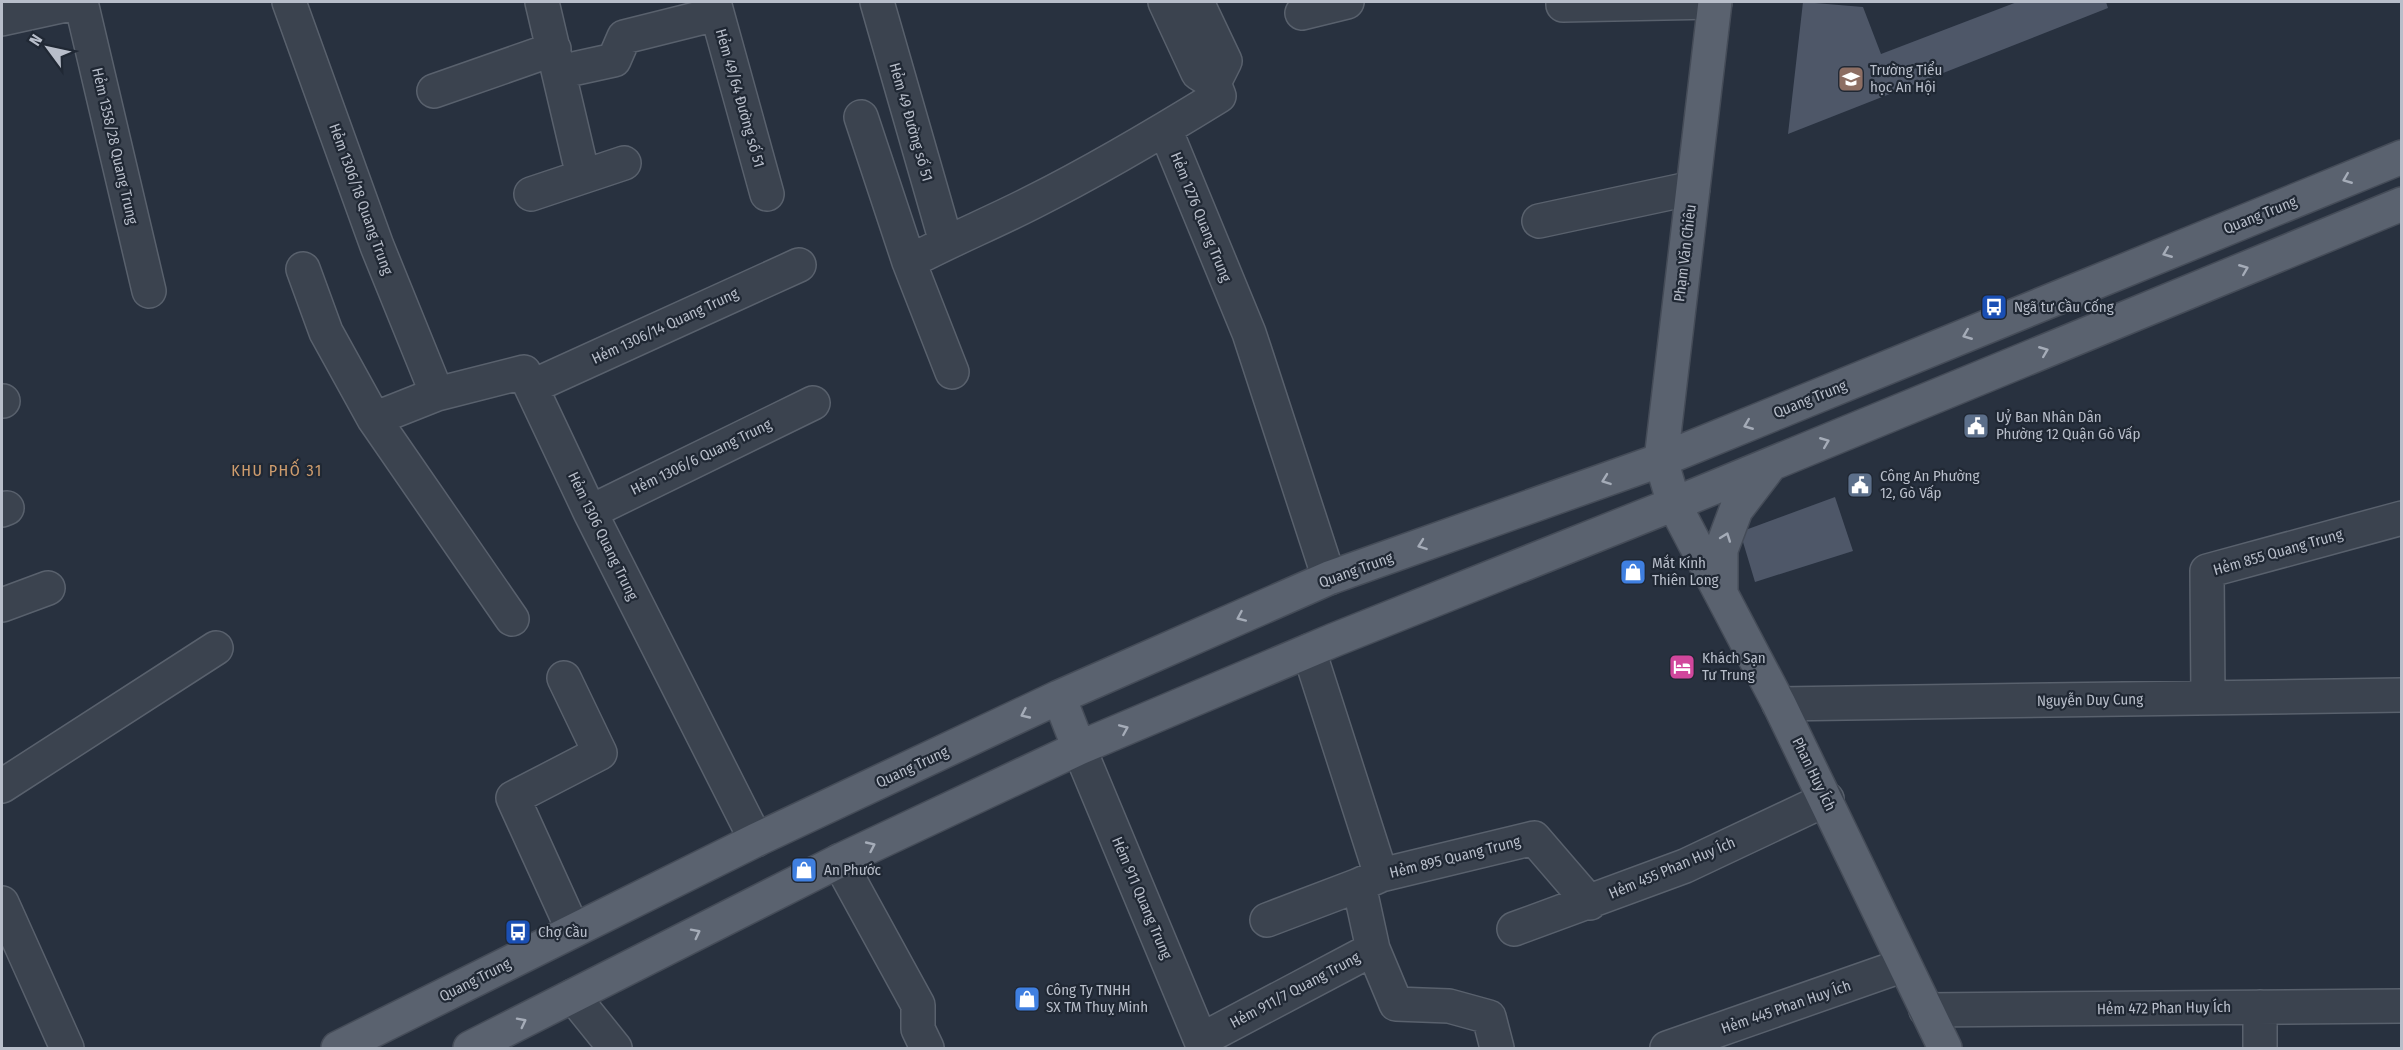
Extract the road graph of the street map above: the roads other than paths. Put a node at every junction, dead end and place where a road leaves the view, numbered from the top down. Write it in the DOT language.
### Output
graph roads {
  1 [pos="80,2"];
  2 [pos="290,2"];
  3 [pos="542,2"];
  4 [pos="877,2"];
  5 [pos="1165,2"];
  6 [pos="1197,2"];
  7 [pos="1347,2"];
  8 [pos="1563,2"];
  9 [pos="1715,2"];
  10 [pos="715,8"];
  11 [pos="1302,13"];
  12 [pos="2,19"];
  13 [pos="556,61"];
  14 [pos="1214,83"];
  15 [pos="434,91"];
  16 [pos="861,117"];
  17 [pos="1165,129"];
  18 [pos="2402,157"];
  19 [pos="624,163"];
  20 [pos="584,176"];
  21 [pos="1693,188"];
  22 [pos="531,194"];
  23 [pos="767,194"];
  24 [pos="2402,204"];
  25 [pos="1539,221"];
  26 [pos="946,242"];
  27 [pos="909,262"];
  28 [pos="800,264"];
  29 [pos="303,269"];
  30 [pos="149,291"];
  31 [pos="952,372"];
  32 [pos="531,387"];
  33 [pos="437,394"];
  34 [pos="813,403"];
  35 [pos="374,419"];
  36 [pos="1661,460"];
  37 [pos="1771,464"];
  38 [pos="1674,504"];
  39 [pos="590,512"];
  40 [pos="2402,518"];
  41 [pos="1329,578"];
  42 [pos="48,588"];
  43 [pos="1721,594"];
  44 [pos="2,605"];
  45 [pos="512,619"];
  46 [pos="216,648"];
  47 [pos="1309,651"];
  48 [pos="564,678"];
  49 [pos="2402,694"];
  50 [pos="1059,698"];
  51 [pos="2208,698"];
  52 [pos="1779,704"];
  53 [pos="1079,748"];
  54 [pos="2,786"];
  55 [pos="1827,799"];
  56 [pos="756,840"];
  57 [pos="839,861"];
  58 [pos="1370,880"];
  59 [pos="2,903"];
  60 [pos="1590,903"];
  61 [pos="1267,920"];
  62 [pos="1514,929"];
  63 [pos="573,930"];
  64 [pos="1372,949"];
  65 [pos="1904,965"];
  66 [pos="573,996"];
  67 [pos="2402,1006"];
  68 [pos="2260,1007"];
  69 [pos="1926,1010"];
  70 [pos="1202,1044"];
  71 [pos="67,1048"];
  72 [pos="338,1048"];
  73 [pos="473,1048"];
  74 [pos="615,1048"];
  75 [pos="927,1048"];
  76 [pos="1497,1048"];
  77 [pos="1669,1048"];
  78 [pos="1945,1048"];
  79 [pos="2260,1048"];
  1 -- 12 [label="street, Hẻm 1358/28 Quang Trung"];
  1 -- 30 [label="street, Hẻm 1358/28 Quang Trung"];
  2 -- 33 [label="street, Hẻm 1306/18 Quang Trung"];
  3 -- 13 [label="street"];
  4 -- 26 [label="street, Hẻm 49 Đường số 51"];
  5 -- 14 [label="street"];
  6 -- 14 [label="street"];
  7 -- 11 [label="street"];
  8 -- 9 [label="street"];
  9 -- 21 [label="main road, Phạm Văn Chiêu"];
  10 -- 13 [label="street"];
  10 -- 23 [label="street, Hẻm 49/64 Đường số 51"];
  13 -- 15 [label="street"];
  13 -- 20 [label="street"];
  14 -- 17 [label="street"];
  16 -- 27 [label="street"];
  17 -- 26 [label="street"];
  17 -- 41 [label="street, Hẻm 1276 Quang Trung"];
  18 -- 36 [label="main road, Quang Trung, one-way"];
  19 -- 20 [label="street"];
  20 -- 22 [label="street"];
  21 -- 25 [label="street"];
  21 -- 36 [label="main road, Phạm Văn Chiêu"];
  37 -- 24 [label="main road, one-way"];
  26 -- 27 [label="street"];
  27 -- 31 [label="street"];
  28 -- 32 [label="street, Hẻm 1306/14 Quang Trung"];
  29 -- 35 [label="street"];
  32 -- 33 [label="street"];
  32 -- 39 [label="street, Hẻm 1306 Quang Trung"];
  33 -- 35 [label="street"];
  34 -- 39 [label="street, Hẻm 1306/6 Quang Trung"];
  35 -- 45 [label="street"];
  36 -- 38 [label="main road, Phạm Văn Chiêu"];
  36 -- 41 [label="main road, Quang Trung, one-way"];
  37 -- 38 [label="main road"];
  43 -- 37 [label="main road, one-way"];
  38 -- 43 [label="main road, Phan Huy Ích"];
  38 -- 47 [label="main road"];
  39 -- 56 [label="street, Hẻm 1306 Quang Trung"];
  40 -- 51 [label="street, Hẻm 855 Quang Trung"];
  41 -- 50 [label="main road, Quang Trung, one-way"];
  42 -- 44 [label="street"];
  43 -- 52 [label="main road, Phan Huy Ích"];
  46 -- 54 [label="street"];
  53 -- 47 [label="main road, one-way"];
  47 -- 58 [label="street, Hẻm 895 Quang Trung"];
  48 -- 63 [label="street"];
  49 -- 51 [label="street, Nguyễn Duy Cung"];
  50 -- 53 [label="main road"];
  50 -- 56 [label="main road, Quang Trung, one-way"];
  51 -- 52 [label="street, Nguyễn Duy Cung"];
  52 -- 55 [label="main road, Phan Huy Ích"];
  57 -- 53 [label="main road, one-way"];
  53 -- 70 [label="street, Hẻm 911 Quang Trung"];
  55 -- 60 [label="street, Hẻm 455 Phan Huy Ích"];
  55 -- 65 [label="main road, Phan Huy Ích"];
  56 -- 63 [label="main road, Quang Trung"];
  66 -- 57 [label="main road, one-way"];
  57 -- 75 [label="street"];
  58 -- 60 [label="street, Hẻm 895 Quang Trung"];
  58 -- 61 [label="street"];
  58 -- 64 [label="street, Hẻm 911/7 Quang Trung"];
  59 -- 71 [label="street"];
  60 -- 62 [label="street, Hẻm 455 Phan Huy Ích"];
  63 -- 72 [label="main road, Quang Trung"];
  64 -- 70 [label="street, Hẻm 911/7 Quang Trung"];
  64 -- 76 [label="street"];
  65 -- 69 [label="main road, Phan Huy Ích"];
  65 -- 77 [label="street, Hẻm 445 Phan Huy Ích"];
  73 -- 66 [label="main road, one-way"];
  66 -- 74 [label="street"];
  67 -- 68 [label="street, Hẻm 472 Phan Huy Ích"];
  68 -- 69 [label="street, Hẻm 472 Phan Huy Ích"];
  68 -- 79 [label="street"];
  69 -- 78 [label="main road, Phan Huy Ích"];
}
